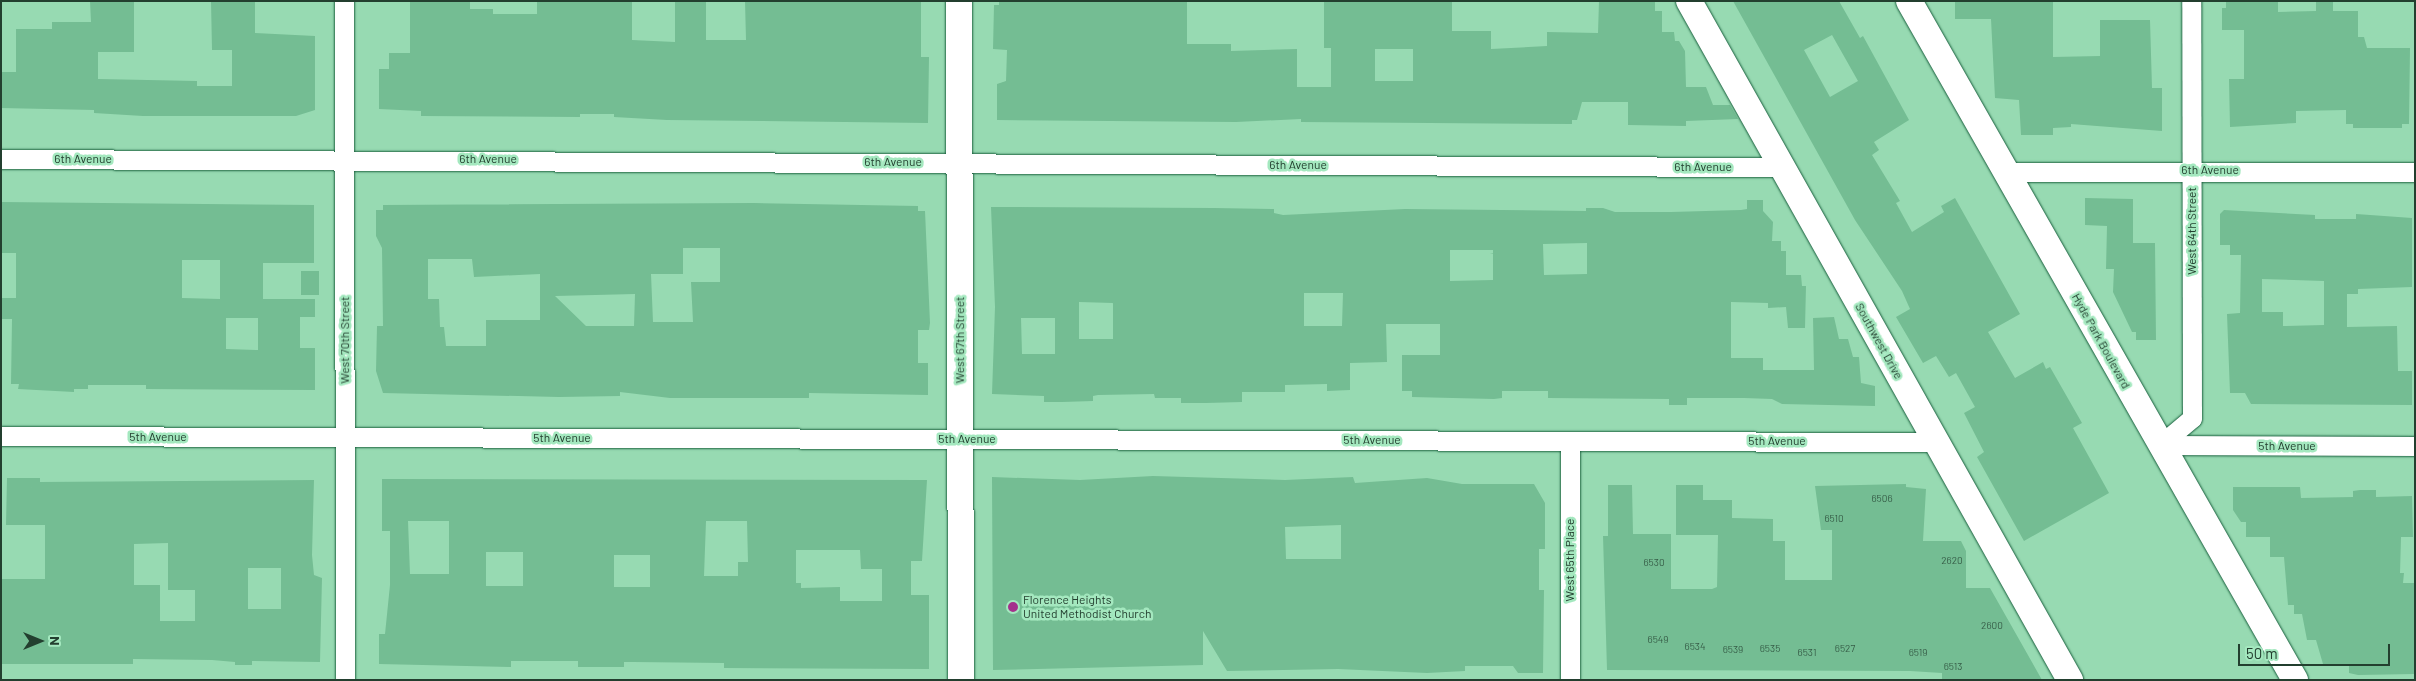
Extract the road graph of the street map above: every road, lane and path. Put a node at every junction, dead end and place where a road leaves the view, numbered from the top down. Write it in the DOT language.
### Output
graph roads {
  1 [pos="344,1"];
  2 [pos="959,1"];
  3 [pos="1689,1"];
  4 [pos="1909,1"];
  5 [pos="2191,1"];
  6 [pos="345,158"];
  7 [pos="1,159"];
  8 [pos="960,163"];
  9 [pos="1784,167"];
  10 [pos="2192,170"];
  11 [pos="2006,172"];
  12 [pos="2415,172"];
  13 [pos="1,436"];
  14 [pos="345,437"];
  15 [pos="960,439"];
  16 [pos="1570,440"];
  17 [pos="1934,442"];
  18 [pos="2160,445"];
  19 [pos="2415,446"];
  20 [pos="345,680"];
  21 [pos="961,680"];
  22 [pos="1570,680"];
  23 [pos="2070,680"];
  24 [pos="2295,680"];
  1 -- 6 [label="street, West 70th Street"];
  2 -- 8 [label="street, West 67th Street"];
  3 -- 9 [label="street, Southwest Drive"];
  4 -- 11 [label="street, Hyde Park Boulevard"];
  5 -- 10 [label="street, West 64th Street"];
  6 -- 7 [label="street, 6th Avenue"];
  6 -- 8 [label="street, 6th Avenue"];
  6 -- 14 [label="street, West 70th Street"];
  8 -- 9 [label="street, 6th Avenue"];
  8 -- 15 [label="street, West 67th Street"];
  9 -- 17 [label="street, Southwest Drive"];
  10 -- 11 [label="street, 6th Avenue"];
  10 -- 12 [label="street, 6th Avenue"];
  10 -- 18 [label="street, West 64th Street"];
  11 -- 18 [label="street, Hyde Park Boulevard"];
  13 -- 14 [label="street, 5th Avenue"];
  14 -- 15 [label="street, 5th Avenue"];
  14 -- 20 [label="street, West 70th Street"];
  15 -- 16 [label="street, 5th Avenue"];
  15 -- 21 [label="street, West 67th Street"];
  16 -- 17 [label="street, 5th Avenue"];
  16 -- 22 [label="street, West 65th Place"];
  17 -- 23 [label="street, Southwest Drive"];
  18 -- 19 [label="street, 5th Avenue"];
  18 -- 24 [label="street, Hyde Park Boulevard"];
}
